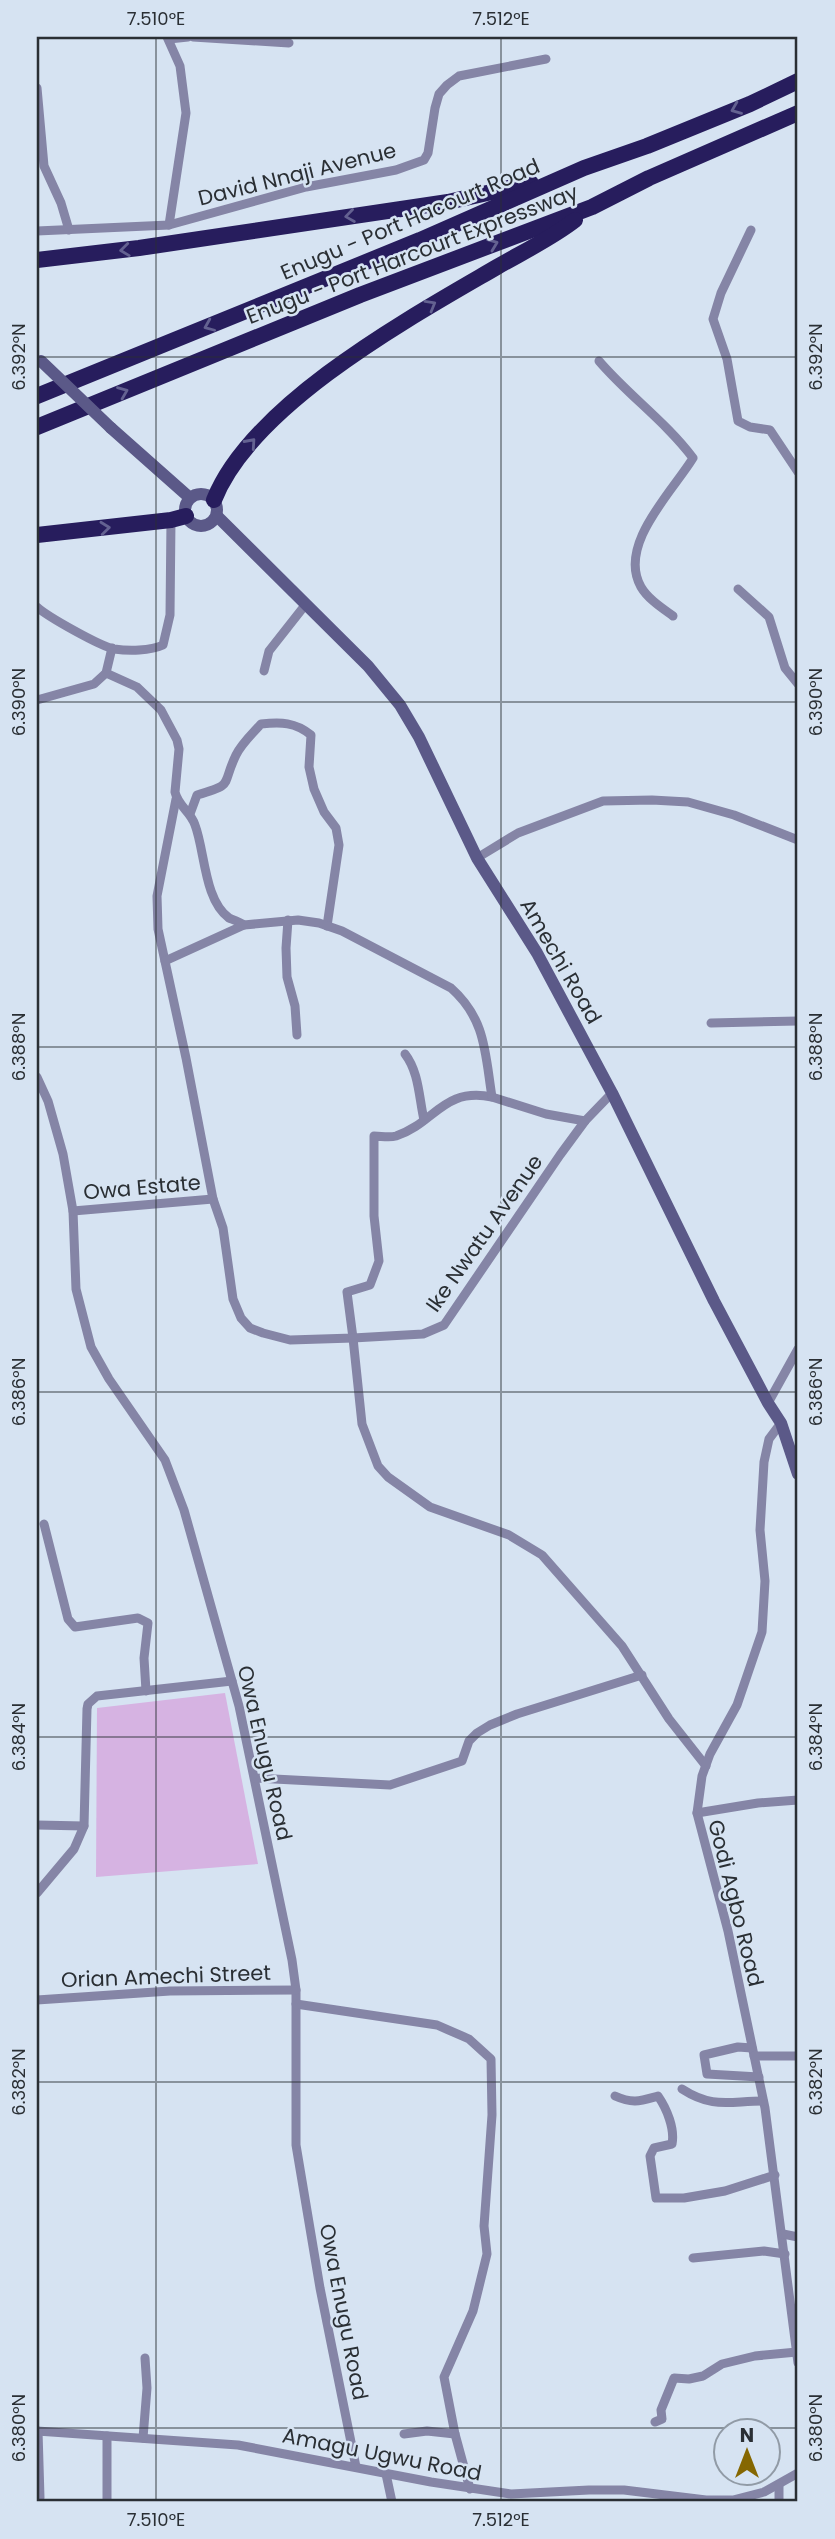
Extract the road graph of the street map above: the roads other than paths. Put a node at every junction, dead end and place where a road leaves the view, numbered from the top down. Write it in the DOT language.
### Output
graph roads {
  1 [pos="188,37"];
  2 [pos="193,37"];
  3 [pos="168,38"];
  4 [pos="289,43"];
  5 [pos="546,59"];
  6 [pos="798,81"];
  7 [pos="37,88"];
  8 [pos="798,113"];
  9 [pos="584,168"];
  10 [pos="592,206"];
  11 [pos="169,225"];
  12 [pos="69,230"];
  13 [pos="751,230"];
  14 [pos="37,231"];
  15 [pos="37,260"];
  16 [pos="39,359"];
  17 [pos="599,361"];
  18 [pos="37,396"];
  19 [pos="37,427"];
  20 [pos="798,472"];
  21 [pos="190,498"];
  22 [pos="214,500"];
  23 [pos="218,517"];
  24 [pos="179,518"];
  25 [pos="37,535"];
  26 [pos="738,589"];
  27 [pos="306,604"];
  28 [pos="37,607"];
  29 [pos="673,616"];
  30 [pos="112,648"];
  31 [pos="264,671"];
  32 [pos="106,673"];
  33 [pos="798,684"];
  34 [pos="37,700"];
  35 [pos="176,799"];
  36 [pos="190,814"];
  37 [pos="798,840"];
  38 [pos="477,858"];
  39 [pos="288,920"];
  40 [pos="244,925"];
  41 [pos="327,926"];
  42 [pos="165,961"];
  43 [pos="798,1021"];
  44 [pos="711,1023"];
  45 [pos="297,1035"];
  46 [pos="405,1054"];
  47 [pos="37,1077"];
  48 [pos="612,1093"];
  49 [pos="492,1097"];
  50 [pos="424,1120"];
  51 [pos="585,1121"];
  52 [pos="213,1199"];
  53 [pos="73,1211"];
  54 [pos="353,1338"];
  55 [pos="798,1349"];
  56 [pos="768,1403"];
  57 [pos="781,1423"];
  58 [pos="798,1474"];
  59 [pos="44,1524"];
  60 [pos="642,1675"];
  61 [pos="232,1681"];
  62 [pos="146,1691"];
  63 [pos="706,1766"];
  64 [pos="255,1778"];
  65 [pos="798,1800"];
  66 [pos="697,1813"];
  67 [pos="37,1825"];
  68 [pos="84,1826"];
  69 [pos="37,1893"];
  70 [pos="296,1990"];
  71 [pos="37,2000"];
  72 [pos="296,2004"];
  73 [pos="753,2052"];
  74 [pos="798,2056"];
  75 [pos="759,2077"];
  76 [pos="682,2089"];
  77 [pos="615,2096"];
  78 [pos="763,2101"];
  79 [pos="775,2175"];
  80 [pos="783,2234"];
  81 [pos="798,2237"];
  82 [pos="785,2254"];
  83 [pos="693,2258"];
  84 [pos="797,2352"];
  85 [pos="145,2358"];
  86 [pos="798,2363"];
  87 [pos="655,2422"];
  88 [pos="38,2431"];
  89 [pos="404,2434"];
  90 [pos="455,2434"];
  91 [pos="107,2436"];
  92 [pos="143,2438"];
  93 [pos="356,2467"];
  94 [pos="798,2473"];
  95 [pos="386,2474"];
  96 [pos="782,2483"];
  97 [pos="777,2486"];
  98 [pos="470,2489"];
  99 [pos="485,2491"];
  100 [pos="546,2498"];
  101 [pos="37,2501"];
  102 [pos="107,2502"];
  103 [pos="392,2502"];
  104 [pos="491,2502"];
  1 -- 3 [label="street"];
  2 -- 4 [label="street"];
  3 -- 11 [label="street"];
  5 -- 11 [label="street, David Nnaji Avenue"];
  6 -- 9 [label="highway, Enugu - Port Hacourt Road, one-way"];
  7 -- 12 [label="street"];
  8 -- 10 [label="highway, Enugu - Port Harcourt Expressway"];
  9 -- 15 [label="highway, one-way"];
  9 -- 18 [label="highway, Enugu - Port Hacourt Road, one-way"];
  19 -- 10 [label="highway, Enugu - Port Harcourt Expressway, one-way"];
  22 -- 10 [label="highway, one-way"];
  11 -- 12 [label="street, David Nnaji Avenue"];
  12 -- 14 [label="street, David Nnaji Avenue"];
  13 -- 20 [label="street"];
  16 -- 21 [label="main road, bridge"];
  17 -- 29 [label="street"];
  21 -- 22 [label="main road"];
  21 -- 24 [label="main road"];
  22 -- 23 [label="main road"];
  23 -- 24 [label="main road"];
  23 -- 27 [label="main road, Amechi Road"];
  25 -- 24 [label="highway, one-way"];
  24 -- 30 [label="street"];
  26 -- 33 [label="street"];
  27 -- 31 [label="street"];
  27 -- 38 [label="main road, Amechi Road"];
  28 -- 30 [label="street"];
  30 -- 32 [label="street"];
  32 -- 34 [label="street"];
  32 -- 35 [label="street, Ike Nwatu Avenue"];
  35 -- 36 [label="street"];
  35 -- 42 [label="street, Ike Nwatu Avenue"];
  36 -- 40 [label="street"];
  36 -- 41 [label="street"];
  37 -- 38 [label="street"];
  38 -- 48 [label="main road, Amechi Road"];
  39 -- 40 [label="street"];
  39 -- 41 [label="street"];
  39 -- 45 [label="street"];
  40 -- 42 [label="street"];
  41 -- 49 [label="street"];
  42 -- 52 [label="street, Ike Nwatu Avenue"];
  43 -- 44 [label="street"];
  46 -- 50 [label="street"];
  47 -- 53 [label="street, Owa Enugu Road"];
  48 -- 51 [label="street, Ike Nwatu Avenue"];
  48 -- 56 [label="main road, Amechi Road"];
  49 -- 50 [label="street"];
  49 -- 51 [label="street"];
  50 -- 54 [label="street"];
  51 -- 54 [label="street, Ike Nwatu Avenue"];
  52 -- 53 [label="street, Owa Estate"];
  52 -- 54 [label="street, Ike Nwatu Avenue"];
  53 -- 61 [label="street, Owa Enugu Road"];
  54 -- 60 [label="street"];
  55 -- 56 [label="street"];
  56 -- 57 [label="main road, Amechi Road"];
  57 -- 58 [label="main road, Amechi Road"];
  57 -- 63 [label="street, Godi Agbo Road"];
  59 -- 62 [label="street"];
  60 -- 63 [label="street"];
  60 -- 64 [label="street"];
  61 -- 62 [label="street"];
  61 -- 64 [label="street, Owa Enugu Road"];
  62 -- 68 [label="street"];
  63 -- 66 [label="street, Godi Agbo Road"];
  64 -- 70 [label="street, Owa Enugu Road"];
  65 -- 66 [label="street"];
  66 -- 73 [label="street, Godi Agbo Road"];
  67 -- 68 [label="street"];
  68 -- 69 [label="street"];
  70 -- 71 [label="street, Orian Amechi Street"];
  70 -- 72 [label="street, Owa Enugu Road"];
  72 -- 90 [label="street"];
  72 -- 93 [label="street, Owa Enugu Road"];
  73 -- 74 [label="street"];
  73 -- 75 [label="street, Godi Agbo Road"];
  73 -- 75 [label="street"];
  75 -- 78 [label="street, Godi Agbo Road"];
  76 -- 78 [label="street"];
  77 -- 79 [label="street"];
  78 -- 79 [label="street, Godi Agbo Road"];
  79 -- 80 [label="street, Godi Agbo Road"];
  80 -- 81 [label="street"];
  80 -- 82 [label="street, Godi Agbo Road"];
  82 -- 83 [label="street"];
  82 -- 84 [label="street, Godi Agbo Road"];
  84 -- 86 [label="street, Godi Agbo Road"];
  84 -- 87 [label="street"];
  85 -- 92 [label="street"];
  88 -- 91 [label="street, Amagu Ugwu Road"];
  88 -- 101 [label="street"];
  89 -- 90 [label="street"];
  90 -- 98 [label="street"];
  91 -- 92 [label="street, Amagu Ugwu Road"];
  91 -- 102 [label="street"];
  92 -- 93 [label="street, Amagu Ugwu Road"];
  93 -- 95 [label="street, Amagu Ugwu Road"];
  94 -- 96 [label="street, Amagu Ugwu Road"];
  95 -- 98 [label="street, Amagu Ugwu Road"];
  95 -- 103 [label="street"];
  97 -- 100 [label="street, Amagu Ugwu Road"];
  98 -- 99 [label="street, Amagu Ugwu Road"];
  99 -- 100 [label="street, Amagu Ugwu Road"];
  99 -- 104 [label="street"];
}
